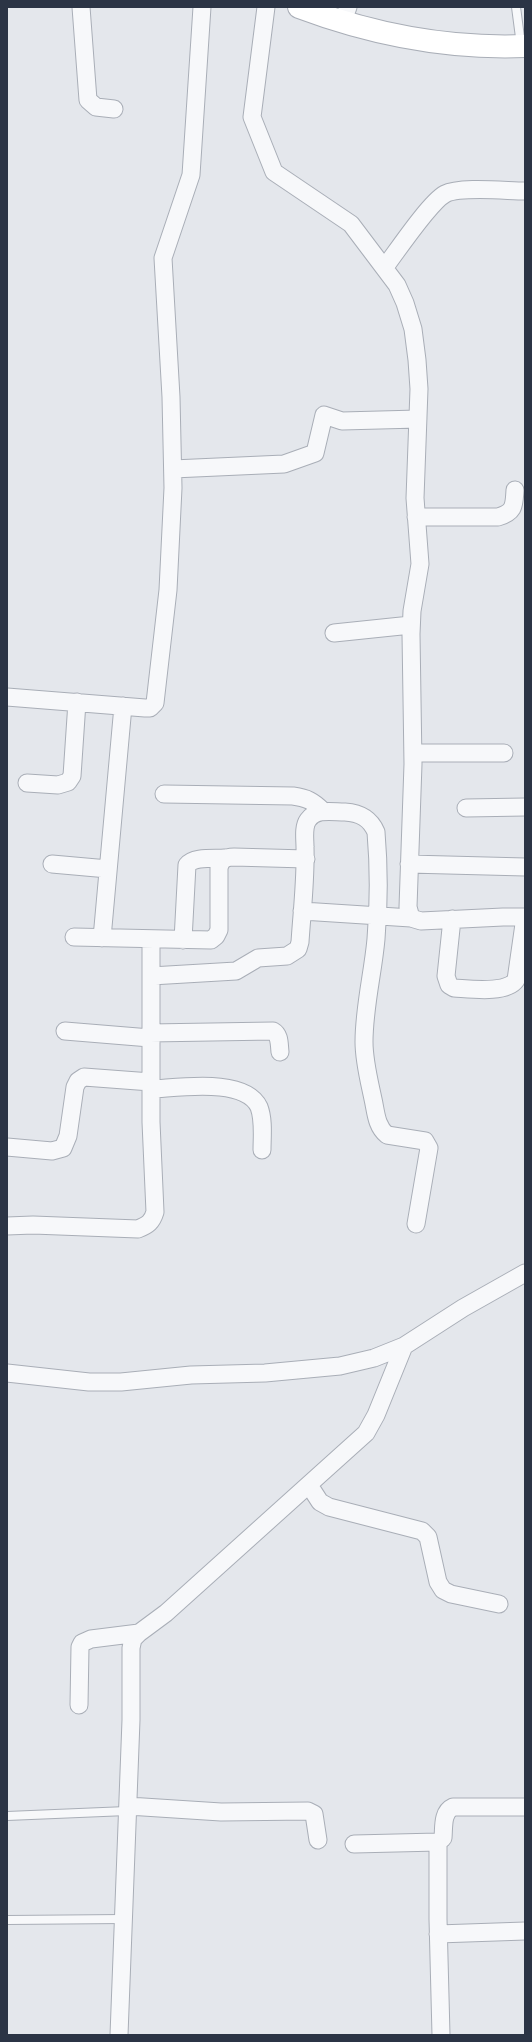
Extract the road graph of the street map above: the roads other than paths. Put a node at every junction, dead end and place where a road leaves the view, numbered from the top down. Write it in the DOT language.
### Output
graph roads {
  1 [pos="82,7"];
  2 [pos="202,7"];
  3 [pos="266,7"];
  4 [pos="298,7"];
  5 [pos="516,7"];
  6 [pos="345,14"];
  7 [pos="523,46"];
  8 [pos="114,109"];
  9 [pos="525,191"];
  10 [pos="385,267"];
  11 [pos="418,419"];
  12 [pos="173,469"];
  13 [pos="515,490"];
  14 [pos="416,517"];
  15 [pos="411,625"];
  16 [pos="334,633"];
  17 [pos="7,697"];
  18 [pos="77,702"];
  19 [pos="123,706"];
  20 [pos="413,753"];
  21 [pos="504,753"];
  22 [pos="27,783"];
  23 [pos="164,794"];
  24 [pos="525,807"];
  25 [pos="466,808"];
  26 [pos="322,811"];
  27 [pos="225,858"];
  28 [pos="306,859"];
  29 [pos="52,864"];
  30 [pos="409,864"];
  31 [pos="525,867"];
  32 [pos="108,869"];
  33 [pos="302,911"];
  34 [pos="377,917"];
  35 [pos="525,917"];
  36 [pos="411,918"];
  37 [pos="452,919"];
  38 [pos="74,936"];
  39 [pos="102,938"];
  40 [pos="152,939"];
  41 [pos="183,940"];
  42 [pos="151,976"];
  43 [pos="65,1031"];
  44 [pos="150,1035"];
  45 [pos="280,1052"];
  46 [pos="151,1086"];
  47 [pos="7,1147"];
  48 [pos="262,1150"];
  49 [pos="416,1224"];
  50 [pos="7,1226"];
  51 [pos="525,1274"];
  52 [pos="404,1346"];
  53 [pos="7,1372"];
  54 [pos="309,1485"];
  55 [pos="499,1604"];
  56 [pos="139,1633"];
  57 [pos="79,1705"];
  58 [pos="525,1807"];
  59 [pos="128,1808"];
  60 [pos="7,1816"];
  61 [pos="318,1840"];
  62 [pos="438,1842"];
  63 [pos="354,1844"];
  64 [pos="123,1919"];
  65 [pos="7,1920"];
  66 [pos="525,1931"];
  67 [pos="438,1934"];
  68 [pos="119,2035"];
  69 [pos="442,2035"];
  1 -- 8 [label="street"];
  2 -- 12 [label="street"];
  3 -- 10 [label="street"];
  4 -- 6 [label="street"];
  5 -- 7 [label="lane"];
  6 -- 7 [label="street"];
  9 -- 10 [label="street"];
  10 -- 11 [label="street"];
  11 -- 12 [label="street"];
  11 -- 14 [label="street"];
  12 -- 19 [label="street"];
  13 -- 14 [label="street"];
  14 -- 15 [label="street"];
  15 -- 16 [label="street"];
  15 -- 20 [label="street"];
  17 -- 18 [label="street"];
  18 -- 19 [label="street"];
  18 -- 22 [label="street"];
  19 -- 32 [label="street"];
  20 -- 21 [label="street"];
  20 -- 30 [label="street"];
  23 -- 26 [label="street"];
  24 -- 25 [label="street"];
  26 -- 28 [label="street"];
  26 -- 34 [label="street"];
  27 -- 28 [label="street"];
  27 -- 41 [label="street"];
  27 -- 41 [label="street"];
  28 -- 33 [label="street"];
  29 -- 32 [label="street"];
  30 -- 31 [label="street"];
  30 -- 36 [label="street"];
  32 -- 39 [label="street"];
  33 -- 34 [label="street"];
  33 -- 42 [label="street"];
  34 -- 36 [label="street"];
  34 -- 49 [label="street"];
  35 -- 37 [label="street"];
  35 -- 37 [label="street"];
  36 -- 37 [label="street"];
  38 -- 39 [label="street"];
  39 -- 40 [label="street"];
  40 -- 41 [label="street"];
  40 -- 42 [label="street"];
  42 -- 44 [label="street"];
  43 -- 44 [label="street"];
  44 -- 45 [label="street"];
  44 -- 46 [label="street"];
  46 -- 47 [label="street"];
  46 -- 48 [label="street"];
  46 -- 50 [label="street"];
  51 -- 52 [label="street"];
  52 -- 53 [label="street"];
  52 -- 54 [label="street"];
  54 -- 55 [label="street"];
  54 -- 56 [label="street"];
  56 -- 57 [label="street"];
  56 -- 59 [label="street"];
  58 -- 62 [label="street"];
  59 -- 60 [label="lane"];
  59 -- 61 [label="street"];
  59 -- 64 [label="street"];
  62 -- 63 [label="street"];
  62 -- 67 [label="street"];
  64 -- 65 [label="lane"];
  64 -- 68 [label="street"];
  66 -- 67 [label="street"];
  67 -- 69 [label="street"];
}
